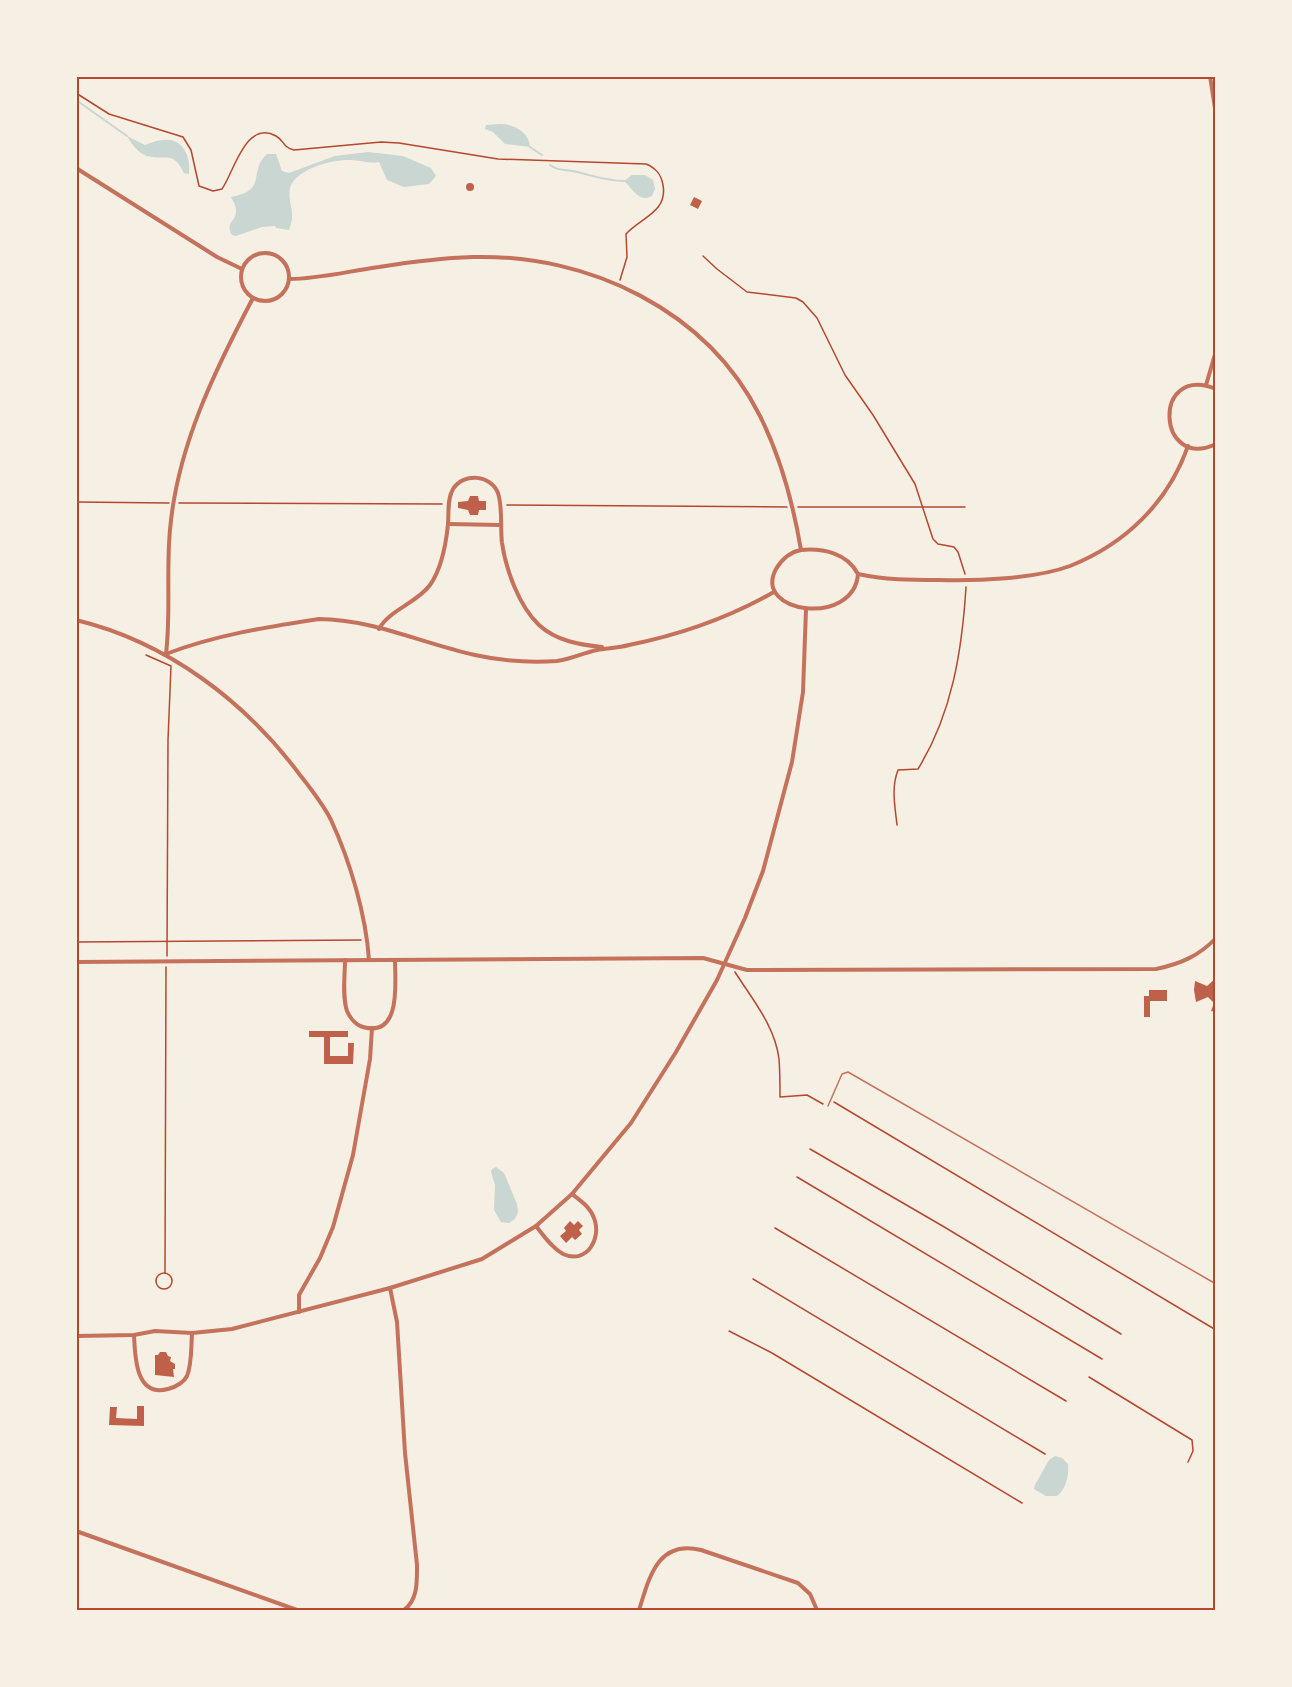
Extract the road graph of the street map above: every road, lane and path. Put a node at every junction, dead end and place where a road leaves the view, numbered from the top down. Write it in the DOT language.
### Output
graph roads {
  1 [pos="1210,76"];
  2 [pos="76,93"];
  3 [pos="1215,115"];
  4 [pos="76,168"];
  5 [pos="703,256"];
  6 [pos="242,269"];
  7 [pos="289,279"];
  8 [pos="619,285"];
  9 [pos="253,298"];
  10 [pos="1215,351"];
  11 [pos="1206,385"];
  12 [pos="1215,388"];
  13 [pos="1215,444"];
  14 [pos="1188,446"];
  15 [pos="76,502"];
  16 [pos="173,503"];
  17 [pos="449,504"];
  18 [pos="500,505"];
  19 [pos="793,507"];
  20 [pos="921,507"];
  21 [pos="965,507"];
  22 [pos="448,524"];
  23 [pos="500,525"];
  24 [pos="801,550"];
  25 [pos="858,574"];
  26 [pos="967,581"];
  27 [pos="774,592"];
  28 [pos="806,609"];
  29 [pos="76,620"];
  30 [pos="379,629"];
  31 [pos="609,648"];
  32 [pos="166,654"];
  33 [pos="897,825"];
  34 [pos="1215,939"];
  35 [pos="368,940"];
  36 [pos="76,942"];
  37 [pos="345,960"];
  38 [pos="369,960"];
  39 [pos="395,960"];
  40 [pos="76,962"];
  41 [pos="725,964"];
  42 [pos="731,966"];
  43 [pos="372,1028"];
  44 [pos="831,1100"];
  45 [pos="828,1106"];
  46 [pos="810,1149"];
  47 [pos="797,1177"];
  48 [pos="572,1194"];
  49 [pos="536,1226"];
  50 [pos="775,1228"];
  51 [pos="167,1273"];
  52 [pos="753,1279"];
  53 [pos="1215,1284"];
  54 [pos="390,1288"];
  55 [pos="299,1312"];
  56 [pos="1215,1330"];
  57 [pos="729,1331"];
  58 [pos="192,1334"];
  59 [pos="1121,1334"];
  60 [pos="134,1335"];
  61 [pos="76,1336"];
  62 [pos="1102,1359"];
  63 [pos="1089,1377"];
  64 [pos="1066,1401"];
  65 [pos="1045,1454"];
  66 [pos="1188,1462"];
  67 [pos="1022,1503"];
  68 [pos="76,1531"];
  69 [pos="297,1611"];
  70 [pos="404,1611"];
  71 [pos="639,1611"];
  72 [pos="817,1611"];
  1 -- 3 [label="street"];
  2 -- 8 [label="path"];
  4 -- 6 [label="street"];
  5 -- 20 [label="path"];
  6 -- 7 [label="street"];
  6 -- 9 [label="street"];
  7 -- 8 [label="street"];
  7 -- 9 [label="street"];
  8 -- 19 [label="street"];
  9 -- 16 [label="street"];
  10 -- 11 [label="street"];
  11 -- 12 [label="street"];
  11 -- 14 [label="street"];
  13 -- 14 [label="street"];
  14 -- 26 [label="street"];
  15 -- 16 [label="path"];
  16 -- 17 [label="path"];
  16 -- 32 [label="street"];
  17 -- 18 [label="street"];
  17 -- 22 [label="street"];
  18 -- 19 [label="path"];
  18 -- 23 [label="street"];
  19 -- 20 [label="path"];
  19 -- 24 [label="street"];
  20 -- 21 [label="path"];
  20 -- 26 [label="path"];
  22 -- 23 [label="street"];
  22 -- 30 [label="street"];
  23 -- 31 [label="street"];
  24 -- 25 [label="street"];
  24 -- 27 [label="street"];
  25 -- 26 [label="street"];
  25 -- 28 [label="street"];
  26 -- 33 [label="path"];
  27 -- 28 [label="street"];
  27 -- 31 [label="street"];
  28 -- 41 [label="street"];
  29 -- 32 [label="street"];
  30 -- 31 [label="street"];
  30 -- 32 [label="street"];
  32 -- 35 [label="street"];
  34 -- 42 [label="street"];
  35 -- 36 [label="path"];
  35 -- 38 [label="street"];
  37 -- 38 [label="street"];
  37 -- 40 [label="street"];
  37 -- 43 [label="street"];
  38 -- 39 [label="street"];
  39 -- 41 [label="street"];
  39 -- 43 [label="street"];
  41 -- 42 [label="street"];
  41 -- 48 [label="street"];
  42 -- 45 [label="path"];
  43 -- 55 [label="street"];
  44 -- 45 [label="lane"];
  44 -- 53 [label="lane"];
  44 -- 56 [label="path"];
  46 -- 59 [label="path"];
  47 -- 62 [label="path"];
  48 -- 49 [label="street"];
  48 -- 49 [label="street"];
  49 -- 54 [label="street"];
  50 -- 64 [label="path"];
  51 -- 51 [label="path"];
  52 -- 65 [label="path"];
  54 -- 55 [label="street"];
  54 -- 70 [label="street"];
  55 -- 58 [label="street"];
  57 -- 67 [label="path"];
  58 -- 60 [label="street"];
  58 -- 60 [label="street"];
  60 -- 61 [label="street"];
  63 -- 66 [label="path"];
  68 -- 69 [label="street"];
  71 -- 72 [label="street"];
}
